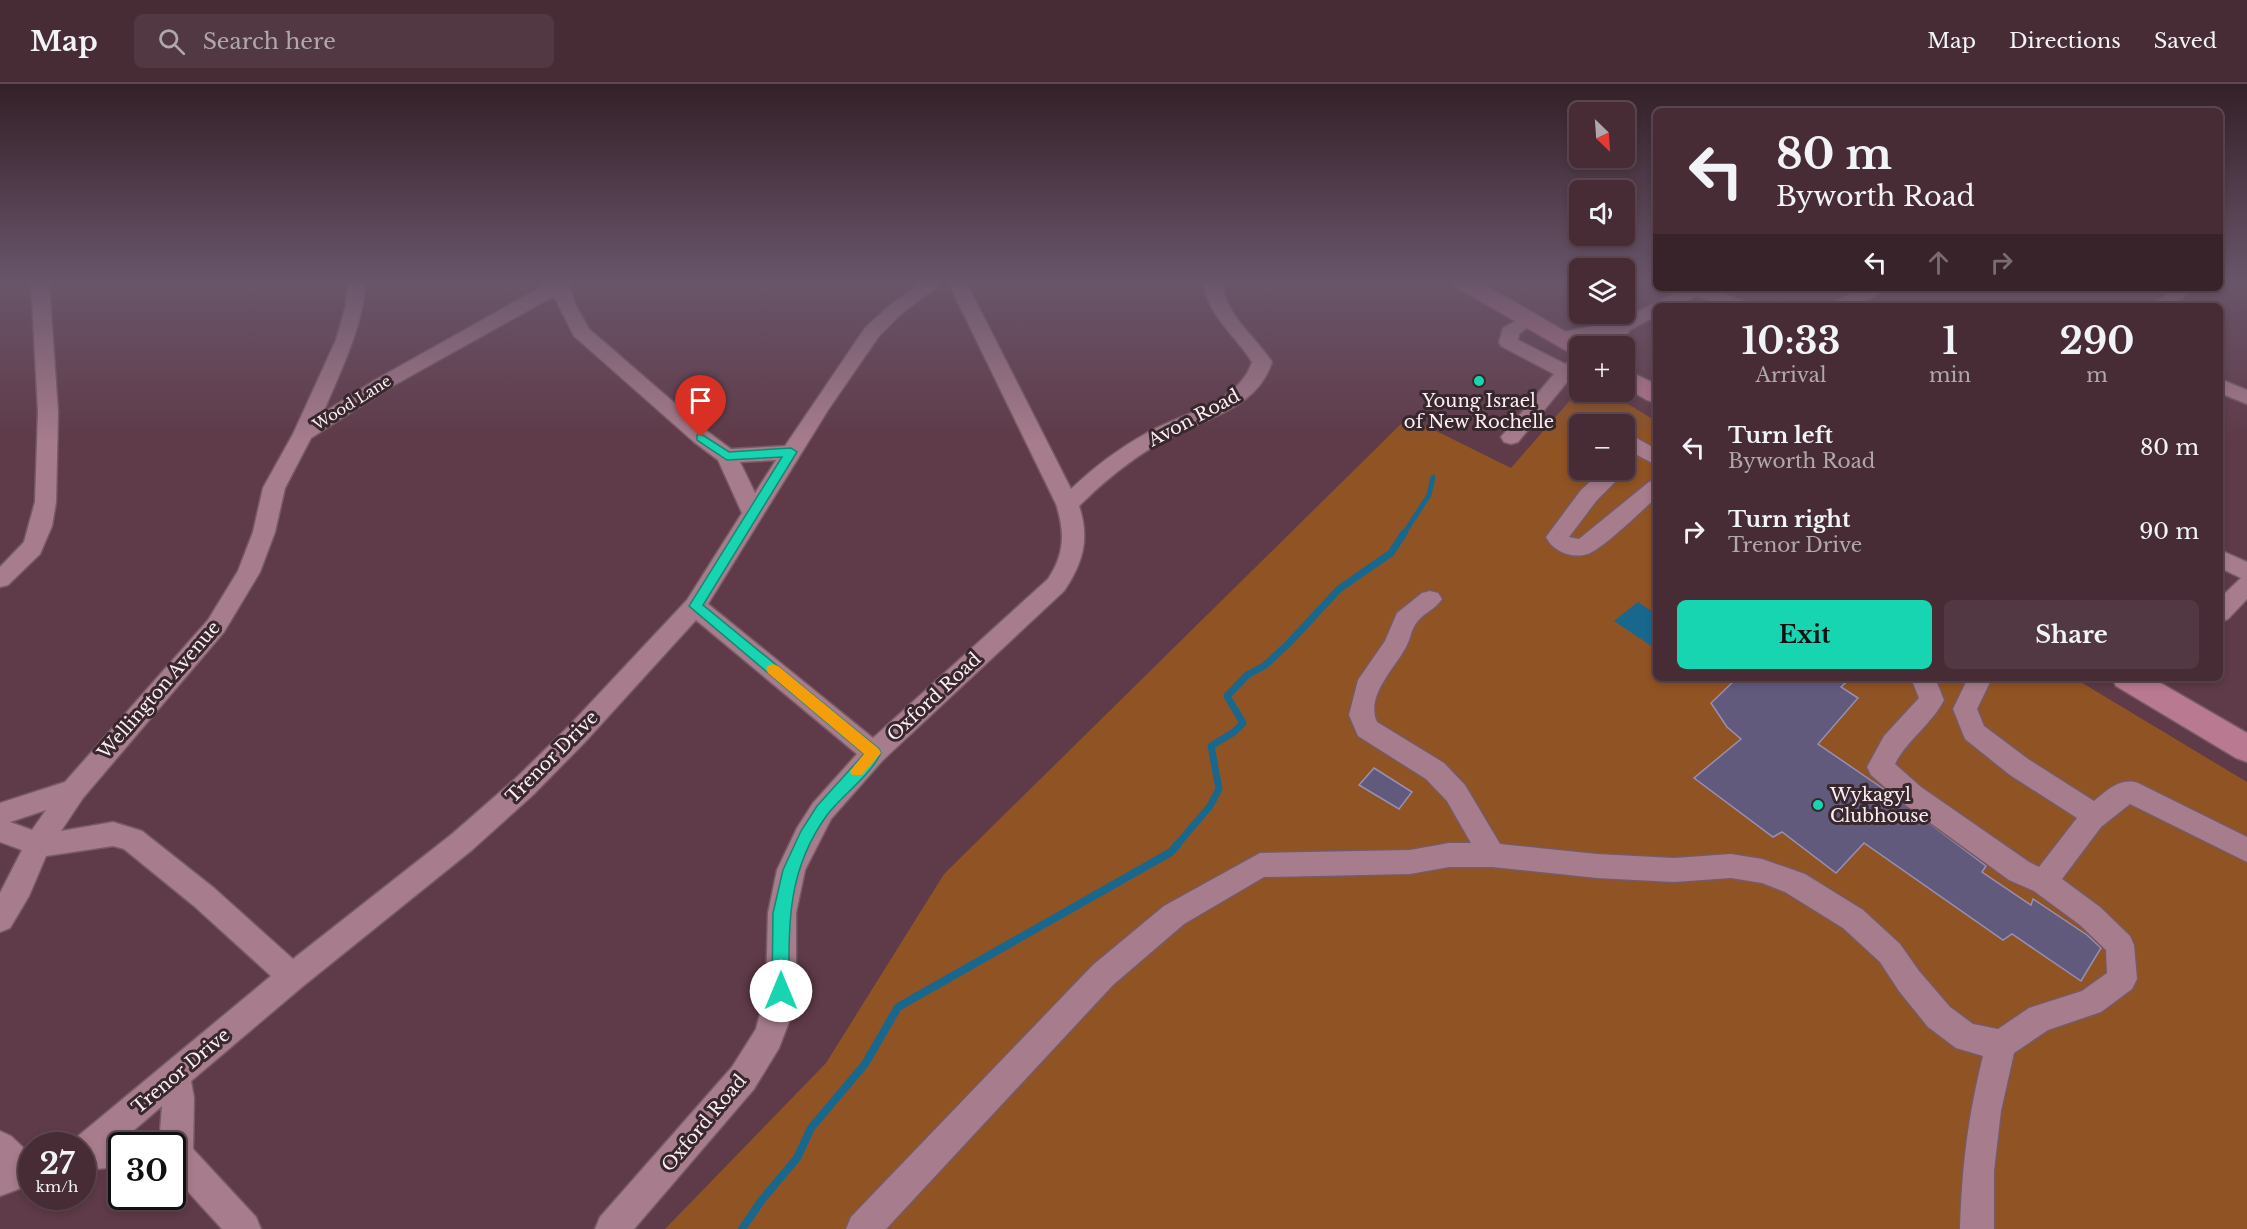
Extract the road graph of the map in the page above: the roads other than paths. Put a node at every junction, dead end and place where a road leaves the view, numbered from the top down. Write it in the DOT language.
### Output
graph roads {
  1 [pos="44,335"];
  2 [pos="346,335"];
  3 [pos="468,335"];
  4 [pos="585,335"];
  5 [pos="869,335"];
  6 [pos="983,335"];
  7 [pos="1245,335"];
  8 [pos="1509,335"];
  9 [pos="1569,367"];
  10 [pos="1569,371"];
  11 [pos="1635,383"];
  12 [pos="2223,386"];
  13 [pos="1653,393"];
  14 [pos="2247,398"];
  15 [pos="303,434"];
  16 [pos="1511,437"];
  17 [pos="791,452"];
  18 [pos="727,456"];
  19 [pos="1606,480"];
  20 [pos="1653,490"];
  21 [pos="1069,503"];
  22 [pos="753,513"];
  23 [pos="2223,560"];
  24 [pos="2247,572"];
  25 [pos="0,579"];
  26 [pos="2247,585"];
  27 [pos="1430,599"];
  28 [pos="695,606"];
  29 [pos="2223,610"];
  30 [pos="1979,681"];
  31 [pos="2144,682"];
  32 [pos="1927,689"];
  33 [pos="1965,709"];
  34 [pos="2247,749"];
  35 [pos="874,753"];
  36 [pos="74,790"];
  37 [pos="0,814"];
  38 [pos="2095,815"];
  39 [pos="0,830"];
  40 [pos="38,844"];
  41 [pos="2247,850"];
  42 [pos="1492,855"];
  43 [pos="2044,882"];
  44 [pos="0,919"];
  45 [pos="292,977"];
  46 [pos="2001,1044"];
  47 [pos="175,1077"];
  48 [pos="176,1132"];
  49 [pos="96,1142"];
  50 [pos="0,1147"];
  51 [pos="186,1166"];
  52 [pos="18,1173"];
  53 [pos="244,1229"];
  54 [pos="612,1229"];
  55 [pos="863,1229"];
  56 [pos="1977,1229"];
  1 -- 25 [label="street"];
  2 -- 15 [label="street, Wellington Avenue"];
  3 -- 15 [label="street, Wood Lane"];
  4 -- 18 [label="street"];
  5 -- 17 [label="street, Trenor Drive"];
  6 -- 21 [label="street, Oxford Road"];
  7 -- 21 [label="street, Avon Road"];
  8 -- 9 [label="street"];
  10 -- 16 [label="street"];
  11 -- 13 [label="main road"];
  12 -- 14 [label="street"];
  15 -- 36 [label="street, Wellington Avenue"];
  17 -- 18 [label="street"];
  17 -- 22 [label="street, Trenor Drive"];
  18 -- 22 [label="street"];
  19 -- 20 [label="street"];
  21 -- 35 [label="street, Oxford Road"];
  22 -- 28 [label="street, Trenor Drive"];
  23 -- 24 [label="street"];
  26 -- 29 [label="street"];
  27 -- 42 [label="street"];
  28 -- 35 [label="street"];
  28 -- 45 [label="street, Trenor Drive"];
  30 -- 33 [label="street"];
  31 -- 34 [label="main road"];
  32 -- 33 [label="street"];
  32 -- 43 [label="street"];
  33 -- 38 [label="street"];
  35 -- 54 [label="street, Oxford Road"];
  36 -- 37 [label="street"];
  36 -- 40 [label="street, Wellington Avenue"];
  38 -- 41 [label="street"];
  38 -- 43 [label="street"];
  39 -- 40 [label="street"];
  40 -- 44 [label="street, Wellington Avenue"];
  40 -- 45 [label="street"];
  42 -- 46 [label="street"];
  42 -- 55 [label="street"];
  43 -- 46 [label="street"];
  45 -- 47 [label="street, Trenor Drive"];
  46 -- 56 [label="street"];
  47 -- 48 [label="street"];
  47 -- 49 [label="street, Trenor Drive"];
  50 -- 52 [label="street"];
  51 -- 53 [label="street"];
}
